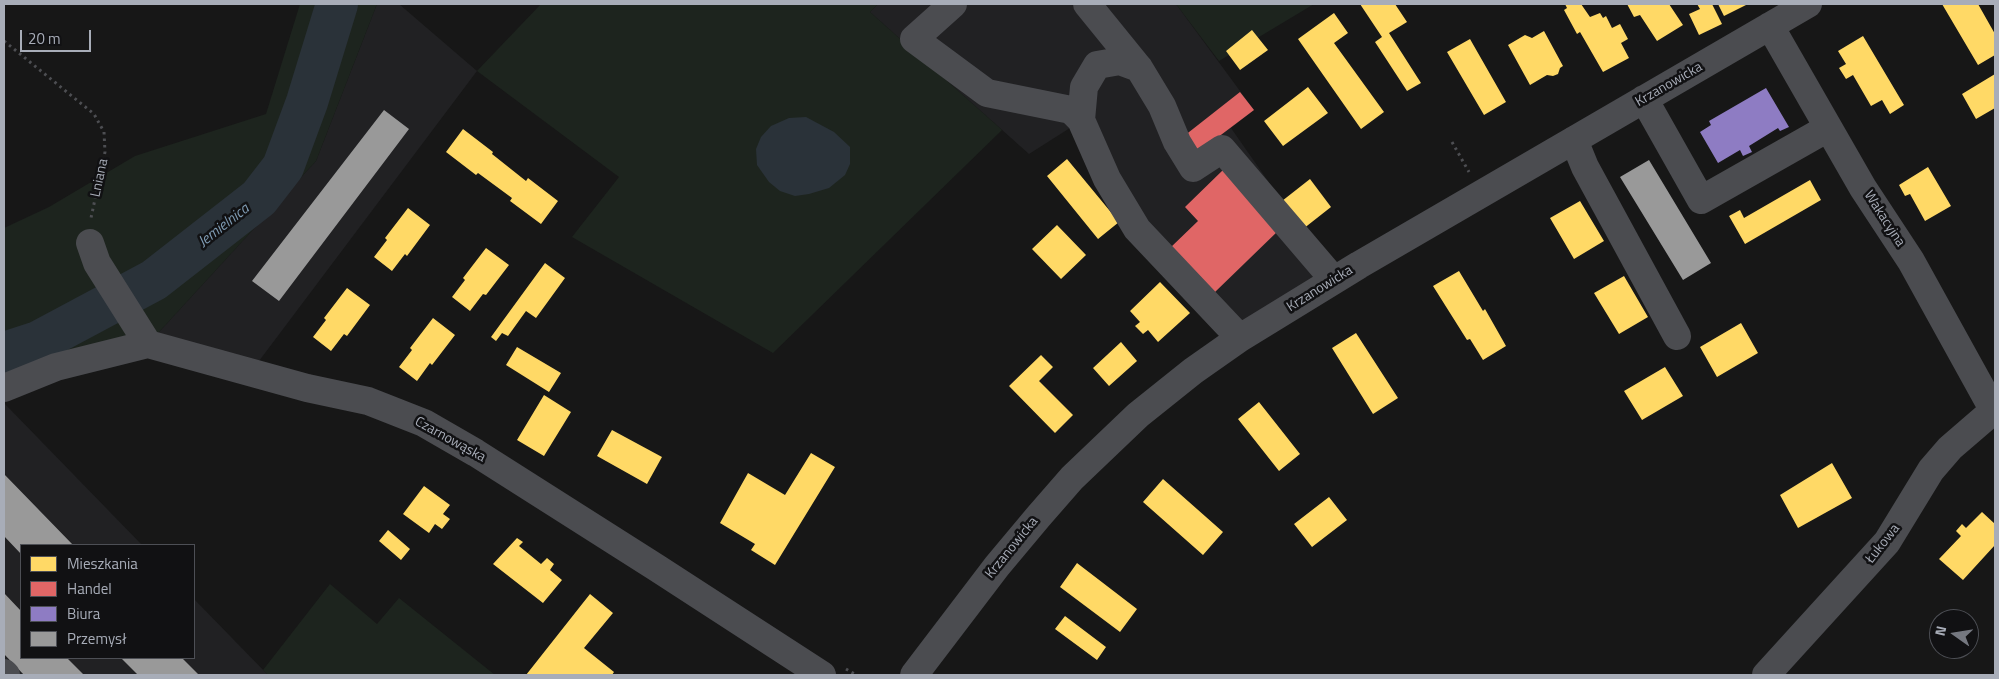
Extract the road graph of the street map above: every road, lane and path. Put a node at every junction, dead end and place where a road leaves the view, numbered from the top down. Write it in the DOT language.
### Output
graph roads {
  1 [pos="953,4"];
  2 [pos="1087,4"];
  3 [pos="1808,4"];
  4 [pos="1770,26"];
  5 [pos="4,42"];
  6 [pos="1139,68"];
  7 [pos="1644,99"];
  8 [pos="1081,120"];
  9 [pos="1828,128"];
  10 [pos="1574,140"];
  11 [pos="1452,142"];
  12 [pos="1473,178"];
  13 [pos="90,243"];
  14 [pos="1334,280"];
  15 [pos="1677,336"];
  16 [pos="1240,338"];
  17 [pos="148,344"];
  18 [pos="4,388"];
  19 [pos="1994,412"];
  20 [pos="822,675"];
  21 [pos="914,675"];
  22 [pos="1766,675"];
  1 -- 8 [label="street"];
  2 -- 6 [label="street"];
  3 -- 4 [label="street, Krzanowicka"];
  4 -- 7 [label="street, Krzanowicka"];
  4 -- 9 [label="street, Wakacyjna"];
  5 -- 13 [label="path, Lniana"];
  6 -- 8 [label="street"];
  6 -- 14 [label="street"];
  7 -- 9 [label="street"];
  7 -- 10 [label="street, Krzanowicka"];
  8 -- 16 [label="street"];
  9 -- 19 [label="street, Wakacyjna"];
  10 -- 14 [label="street, Krzanowicka"];
  10 -- 15 [label="street"];
  11 -- 12 [label="path"];
  13 -- 17 [label="street"];
  14 -- 16 [label="street, Krzanowicka"];
  16 -- 21 [label="street, Krzanowicka"];
  17 -- 18 [label="street, Czarnowąska"];
  17 -- 20 [label="street, Czarnowąska"];
  19 -- 22 [label="street, Łukowa"];
}
